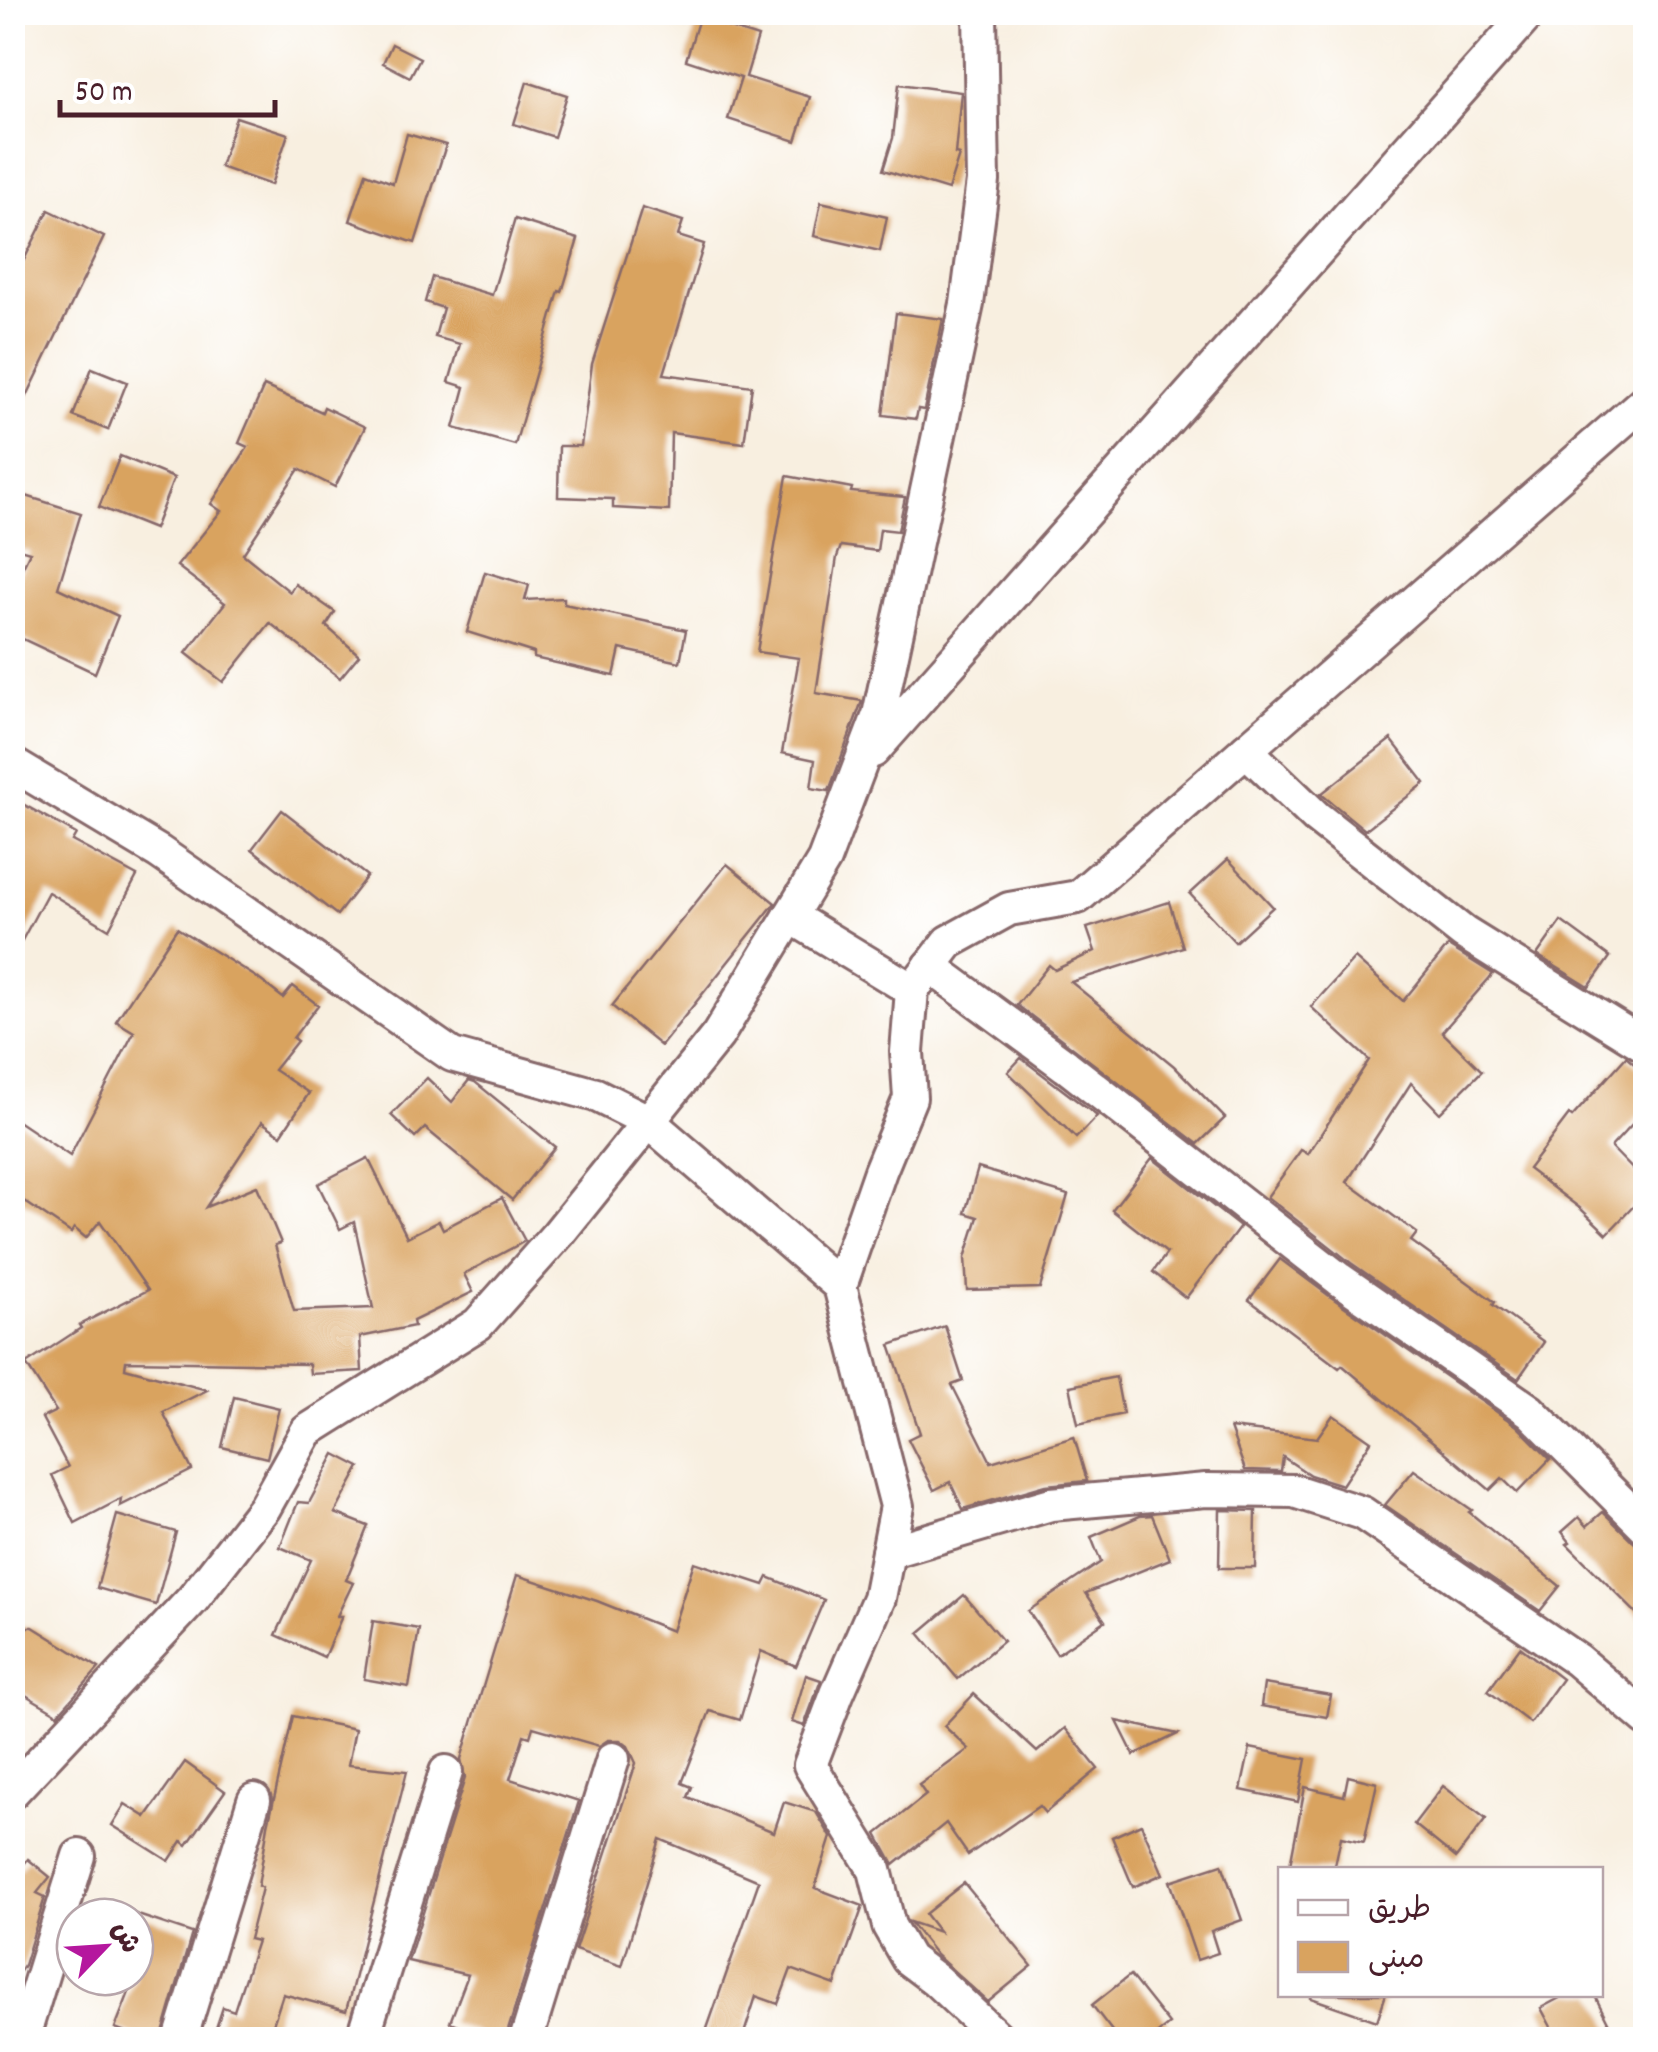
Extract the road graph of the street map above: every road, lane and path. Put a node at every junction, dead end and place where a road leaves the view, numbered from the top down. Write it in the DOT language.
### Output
graph roads {
  1 [pos="980,12"];
  2 [pos="1530,12"];
  3 [pos="1646,400"];
  4 [pos="1246,750"];
  5 [pos="12,764"];
  6 [pos="860,765"];
  7 [pos="790,916"];
  8 [pos="921,978"];
  9 [pos="1646,1046"];
  10 [pos="648,1121"];
  11 [pos="840,1286"];
  12 [pos="1646,1527"];
  13 [pos="888,1552"];
  14 [pos="1646,1719"];
  15 [pos="614,1759"];
  16 [pos="446,1772"];
  17 [pos="12,1792"];
  18 [pos="254,1800"];
  19 [pos="79,1856"];
  20 [pos="22,2040"];
  21 [pos="180,2040"];
  22 [pos="362,2040"];
  23 [pos="526,2040"];
  24 [pos="1000,2040"];
  1 -- 6 [label="street"];
  2 -- 6 [label="street"];
  3 -- 4 [label="street"];
  4 -- 8 [label="street"];
  4 -- 9 [label="street"];
  5 -- 10 [label="street"];
  6 -- 7 [label="street"];
  7 -- 8 [label="street"];
  7 -- 10 [label="street"];
  8 -- 11 [label="street"];
  8 -- 12 [label="street"];
  10 -- 11 [label="street"];
  10 -- 17 [label="street"];
  11 -- 13 [label="street"];
  13 -- 14 [label="street"];
  13 -- 24 [label="street"];
  15 -- 23 [label="street"];
  16 -- 22 [label="street"];
  18 -- 21 [label="street"];
  19 -- 20 [label="street"];
}
